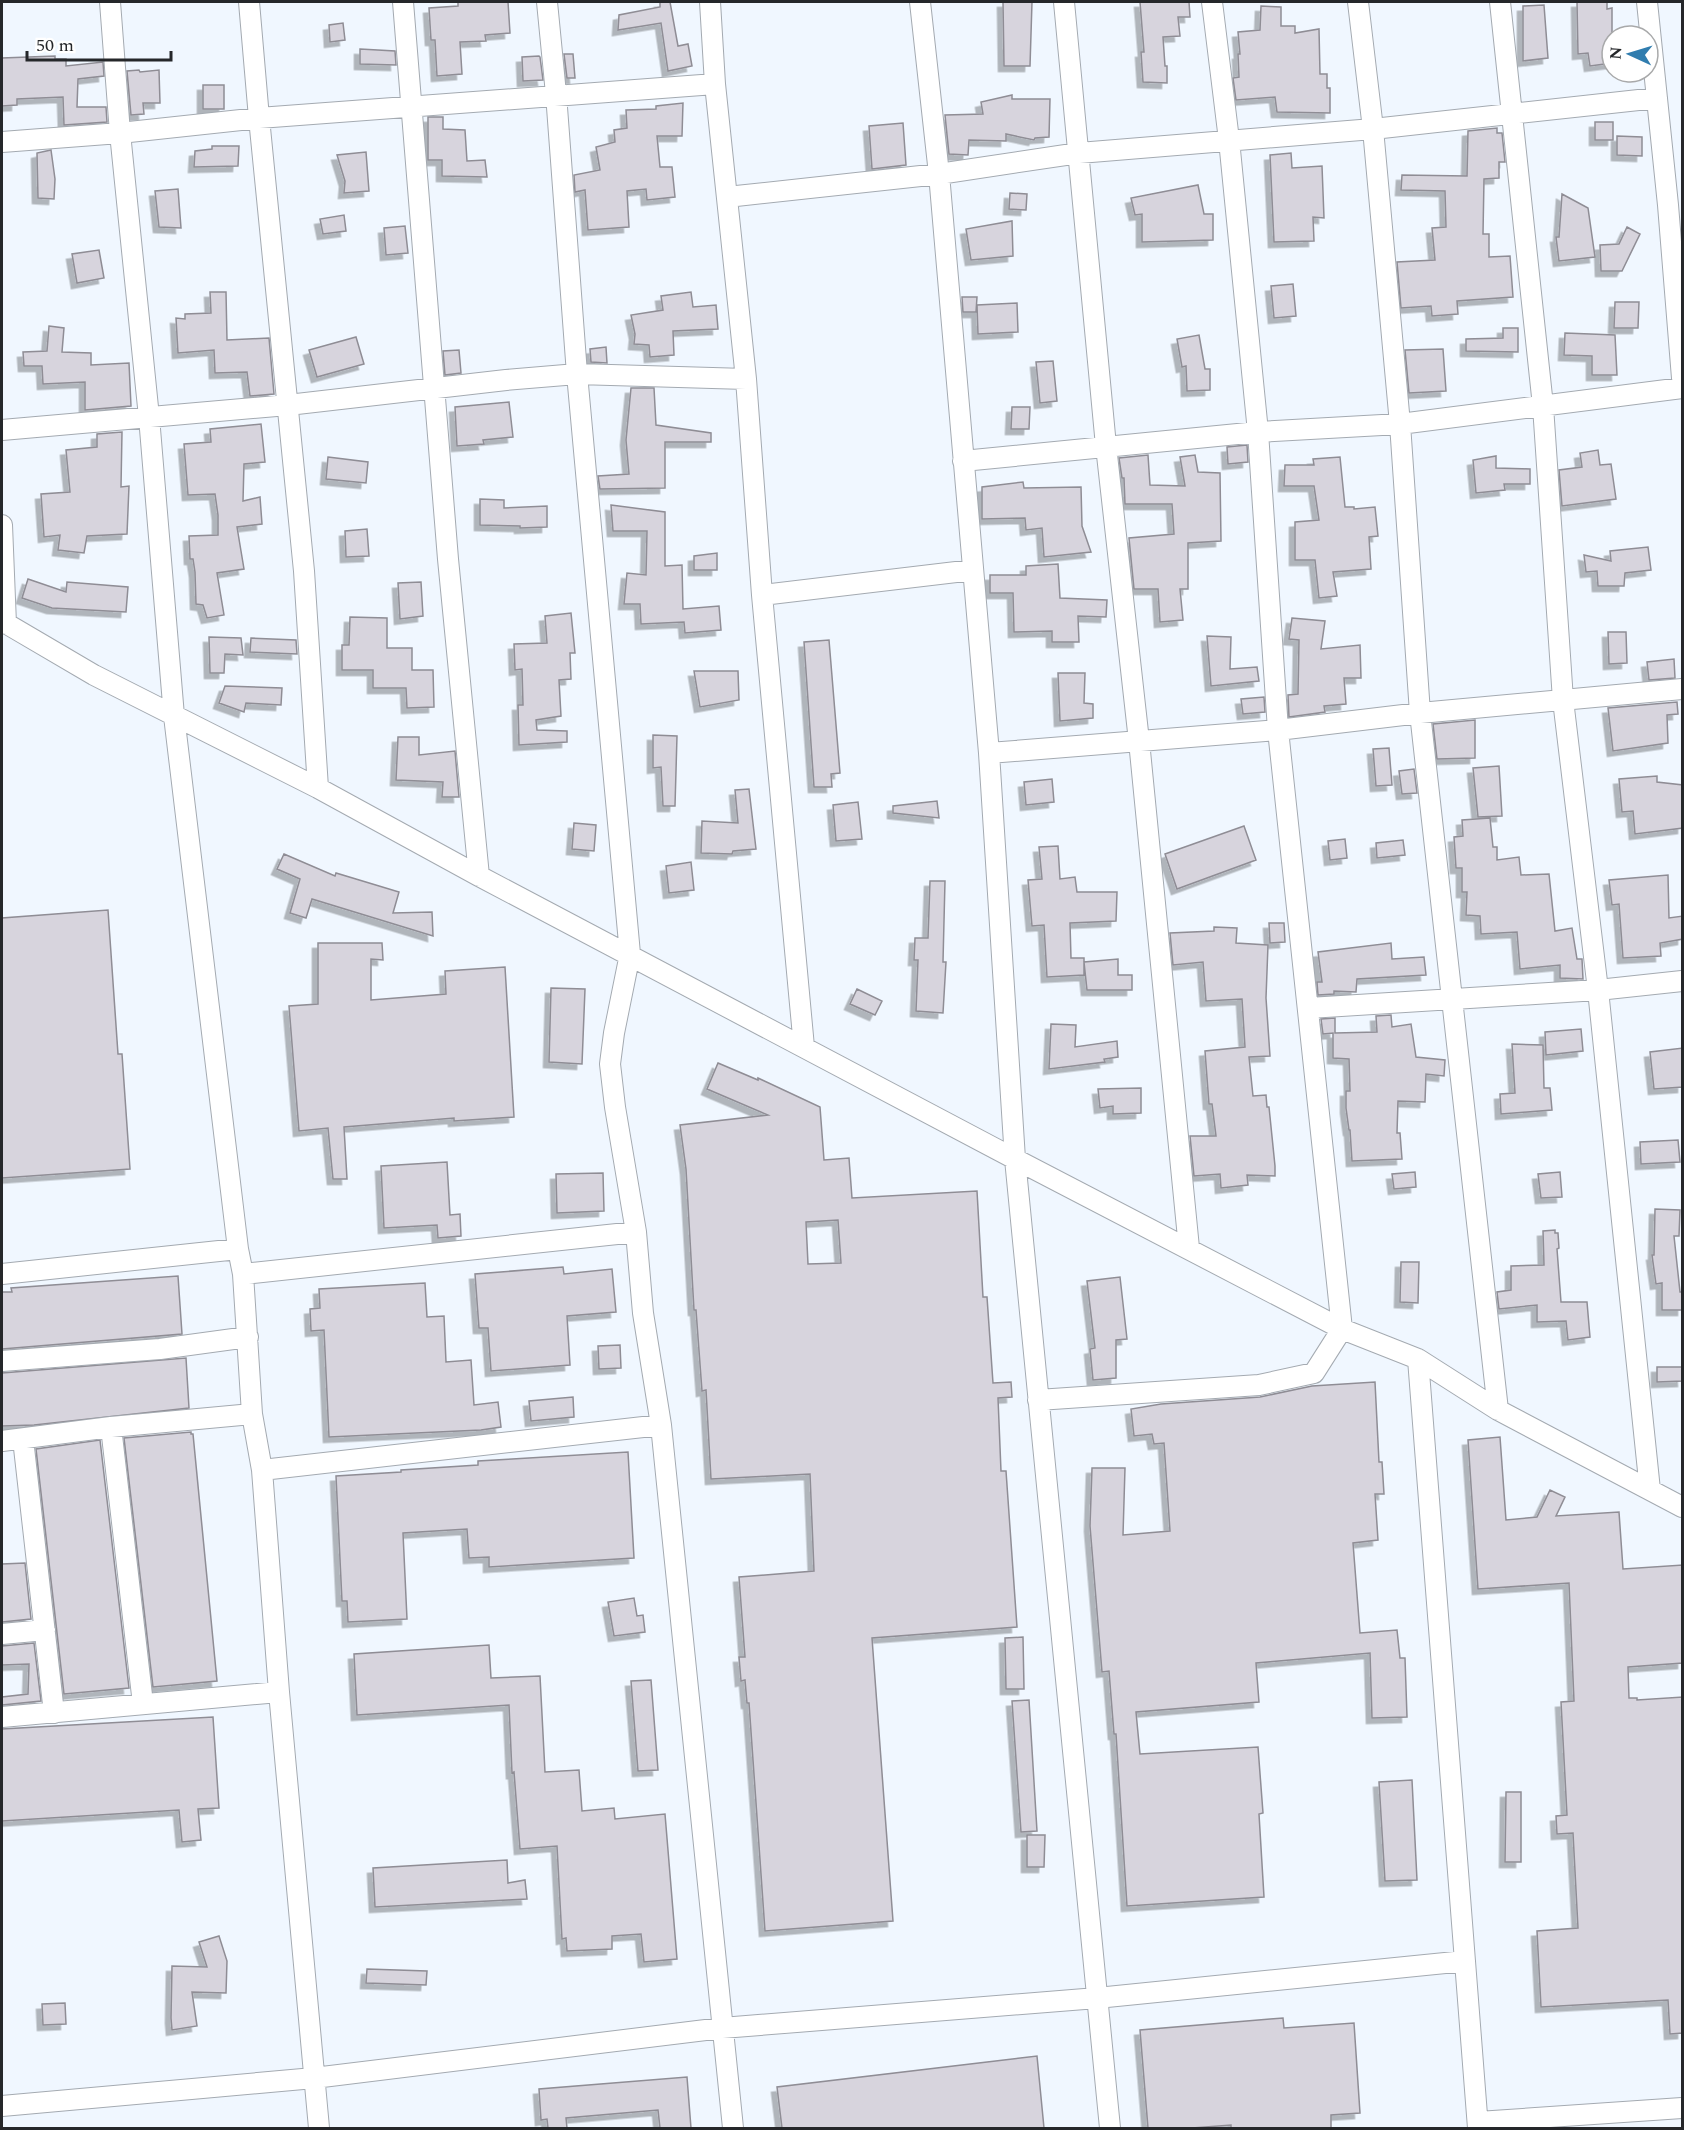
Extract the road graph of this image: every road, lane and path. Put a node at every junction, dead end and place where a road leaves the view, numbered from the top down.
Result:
1 (110, 2) edge
2 (249, 2) edge
3 (403, 2) edge
4 (547, 2) edge
5 (710, 2) edge
6 (920, 2) edge
7 (1064, 2) edge
8 (1212, 2) edge
9 (1358, 2) edge
10 (1500, 2) edge
11 (1647, 2) edge
12 (715, 84) junction
13 (556, 94) junction
14 (1657, 98) junction
15 (411, 107) junction
16 (1511, 113) junction
17 (258, 118) junction
18 (1373, 129) junction
19 (120, 133) junction
20 (1229, 140) junction
21 (2, 142) edge
22 (1079, 153) junction
23 (939, 174) junction
24 (727, 197) junction
25 (1675, 204) edge
26 (577, 374) junction
27 (1683, 378) edge
28 (746, 379) junction
29 (1683, 388) edge
30 (434, 389) junction
31 (288, 405) junction
32 (1543, 406) junction
33 (149, 417) junction
34 (1400, 424) junction
35 (2, 430) edge
36 (1258, 432) junction
37 (1106, 447) junction
38 (963, 461) junction
39 (2, 525) edge
40 (973, 570) junction
41 (762, 596) junction
42 (4, 622) edge
43 (1683, 689) edge
44 (1563, 699) junction
45 (1420, 713) junction
46 (174, 716) junction
47 (1278, 729) junction
48 (1139, 741) junction
49 (989, 753) junction
50 (318, 788) junction
51 (479, 876) junction
52 (630, 954) junction
53 (1683, 981) edge
54 (1598, 990) junction
55 (1451, 1000) junction
56 (1309, 1008) junction
57 (804, 1047) junction
58 (1015, 1159) junction
59 (636, 1232) junction
60 (238, 1248) junction
61 (1188, 1248) junction
62 (2, 1274) edge
63 (243, 1274) junction
64 (1342, 1329) junction
65 (248, 1337) junction
66 (1418, 1359) junction
67 (2, 1360) edge
68 (1038, 1400) junction
69 (1498, 1410) junction
70 (252, 1414) junction
71 (661, 1425) junction
72 (111, 1427) junction
73 (24, 1439) junction
74 (2, 1441) edge
75 (262, 1470) junction
76 (1650, 1490) junction
77 (1683, 1507) edge
78 (45, 1630) junction
79 (2, 1634) edge
80 (279, 1692) junction
81 (143, 1704) junction
82 (54, 1713) junction
83 (2, 1717) edge
84 (1465, 1961) junction
85 (1097, 1998) junction
86 (722, 2028) junction
87 (314, 2078) junction
88 (2, 2106) edge
89 (1683, 2108) edge
90 (1478, 2125) edge
91 (319, 2128) edge
92 (733, 2128) edge
93 (1110, 2128) edge

1 - 19 street
2 - 17 street
3 - 15 street
4 - 13 street
5 - 12 street
6 - 23 street
7 - 22 street
8 - 20 street
9 - 18 street
10 - 16 street
11 - 14 street
12 - 13 street
12 - 24 street
13 - 15 street
13 - 26 street
14 - 16 street
14 - 25 street
15 - 17 street
15 - 30 street
16 - 18 street
16 - 32 street
17 - 19 street
17 - 31 street
18 - 20 street
18 - 34 street
19 - 21 street
19 - 33 street
20 - 22 street
20 - 36 street
22 - 23 street
22 - 37 street
23 - 24 street
23 - 38 street
24 - 28 street
25 - 27 street
26 - 28 street
26 - 30 street
26 - 52 street
28 - 41 street
29 - 32 street
30 - 31 street
30 - 51 street
31 - 33 street
31 - 50 street
32 - 34 street
32 - 44 street
33 - 35 street
33 - 46 street
34 - 36 street
34 - 45 street
36 - 37 street
36 - 47 street
37 - 38 street
37 - 48 street
38 - 40 street
39 - 42 street
40 - 41 street
40 - 49 street
41 - 57 street
42 - 46 street
43 - 44 street
44 - 45 street
44 - 54 street
45 - 47 street
45 - 55 street
46 - 50 street
46 - 60 street
47 - 48 street
47 - 56 street
48 - 49 street
48 - 61 street
49 - 58 street
50 - 51 street
51 - 52 street
52 - 57 street
52 - 59 street
53 - 54 street
54 - 55 street
54 - 76 street
55 - 56 street
55 - 69 street
56 - 64 street
57 - 58 street
58 - 61 street
58 - 68 street
59 - 63 street
59 - 71 street
60 - 62 street
60 - 63 street
61 - 64 street
63 - 65 street
64 - 66 street
64 - 68 street
65 - 67 street
65 - 70 street
66 - 69 street
66 - 84 street
68 - 85 street
69 - 76 street
70 - 72 street
70 - 75 street
71 - 75 street
71 - 86 street
72 - 73 street
72 - 81 street
73 - 74 street
73 - 78 street
75 - 80 street
76 - 77 street
78 - 79 street
78 - 82 street
80 - 81 street
80 - 87 street
81 - 82 street
82 - 83 street
84 - 85 street
84 - 90 street
85 - 86 street
85 - 93 street
86 - 87 street
86 - 92 street
87 - 88 street
87 - 91 street
89 - 90 street

